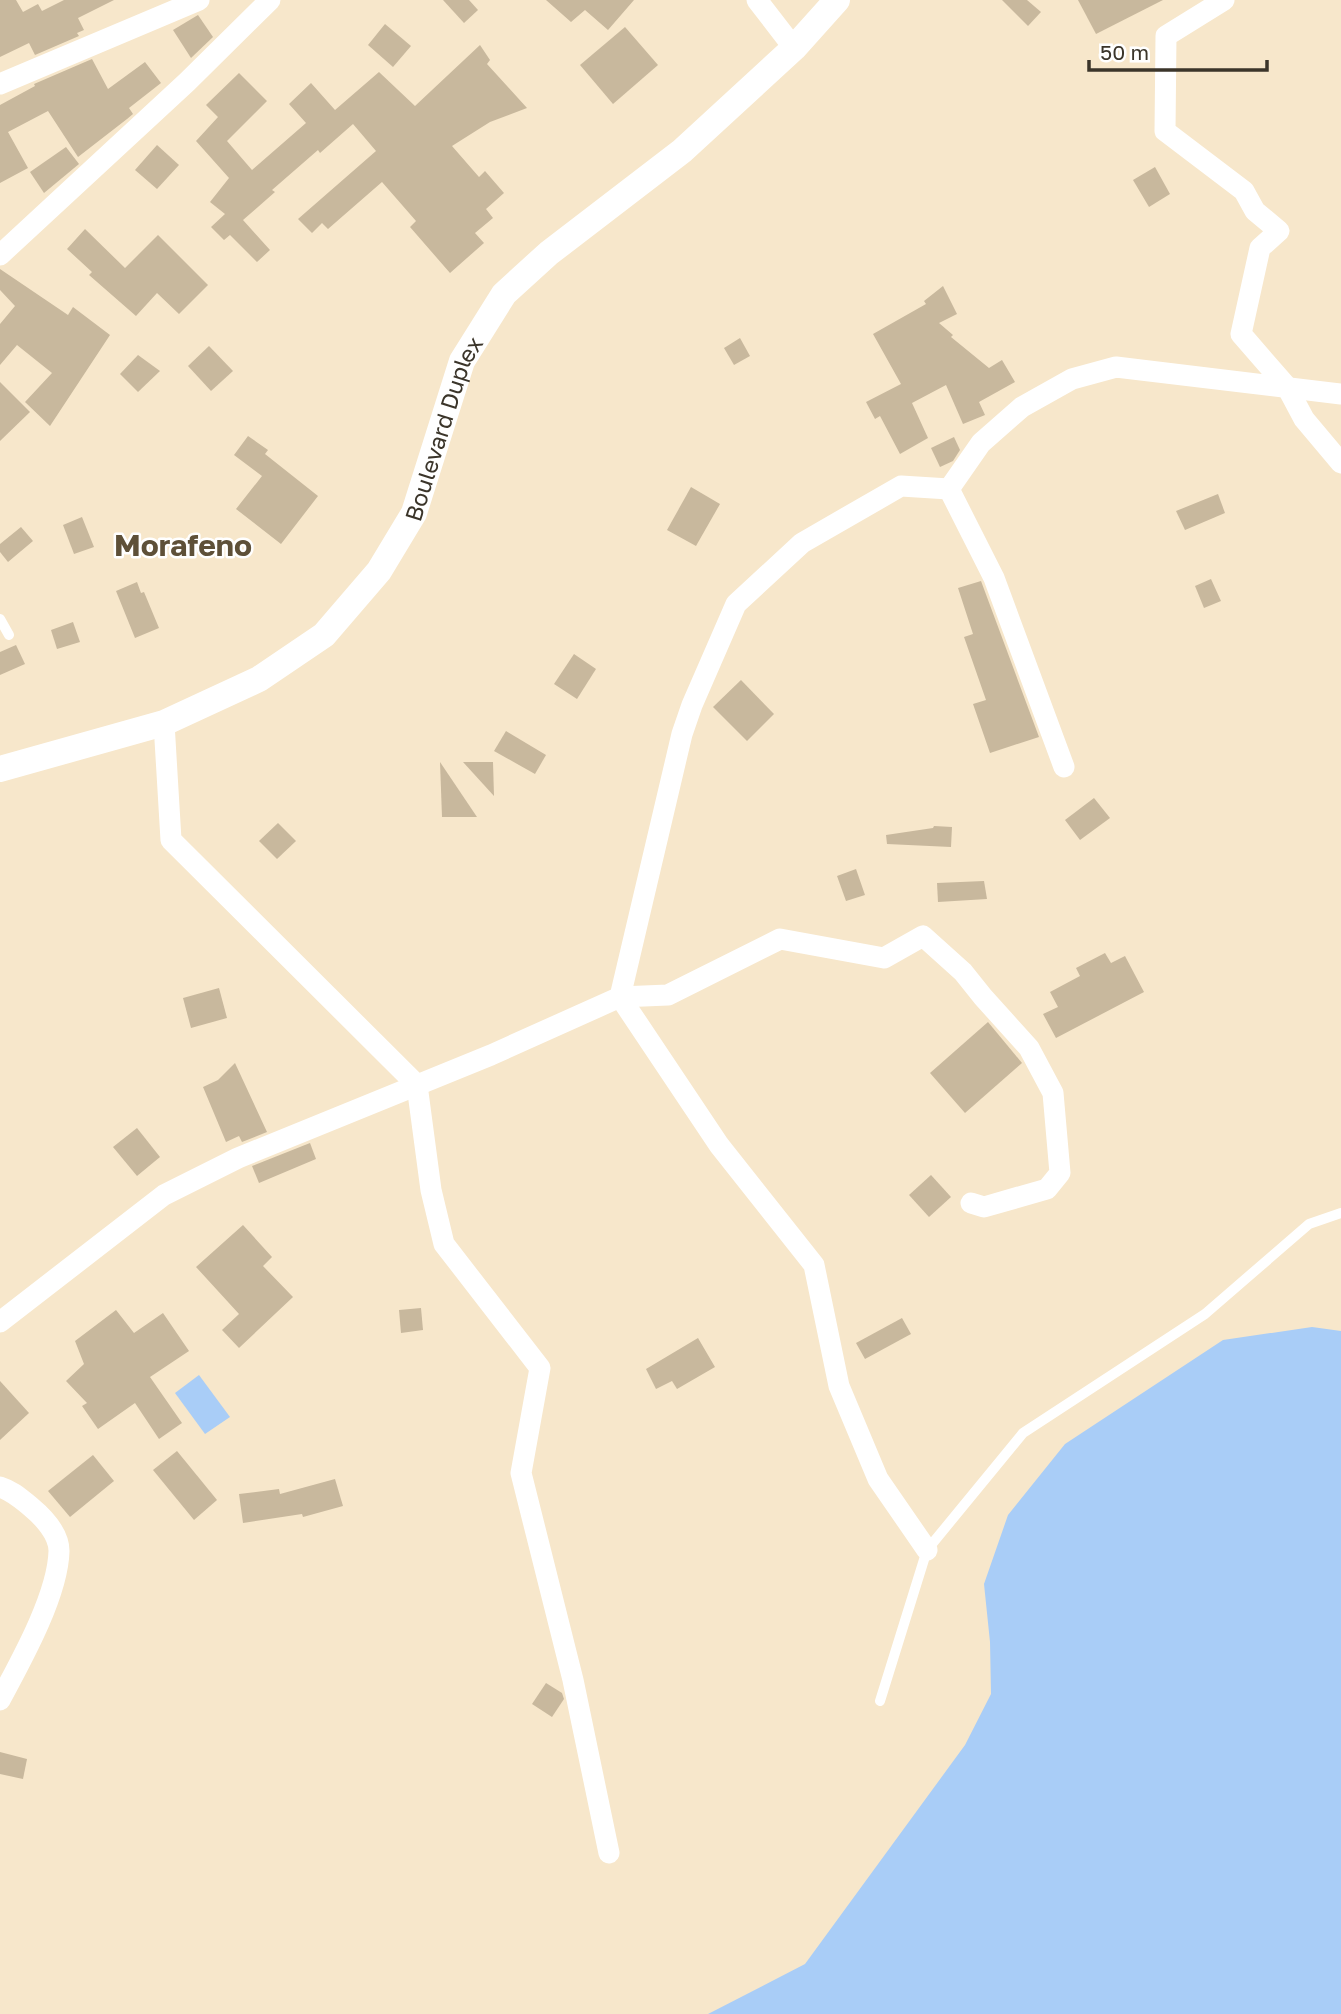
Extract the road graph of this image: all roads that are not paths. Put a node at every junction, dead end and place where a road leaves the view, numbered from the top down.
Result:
1 (199, 0) edge
2 (270, 0) edge
3 (757, 0) edge
4 (837, 0) edge
5 (1224, 0) edge
6 (794, 48) junction
7 (0, 84) edge
8 (0, 254) edge
9 (1287, 387) junction
10 (1341, 394) edge
11 (1341, 463) edge
12 (949, 489) junction
13 (0, 619) edge
14 (9, 635) dead end
15 (164, 723) junction
16 (1064, 766) dead end
17 (0, 769) edge
18 (620, 997) junction
19 (417, 1085) junction
20 (971, 1203) dead end
21 (1341, 1213) edge
22 (0, 1322) edge
23 (0, 1487) edge
24 (927, 1550) junction
25 (0, 1700) edge
26 (880, 1701) dead end
27 (609, 1853) dead end

1 - 7 street
2 - 8 street
3 - 6 street
4 - 6 street, Boulevard Duplex
5 - 9 street
6 - 15 street, Boulevard Duplex
9 - 10 street
9 - 11 street
9 - 12 street
12 - 16 street
12 - 18 street
13 - 14 lane
15 - 17 street, Boulevard Duplex
15 - 19 street
18 - 19 street
18 - 20 street
18 - 24 street
19 - 22 street
19 - 27 street
21 - 24 lane
23 - 25 street
24 - 26 lane

